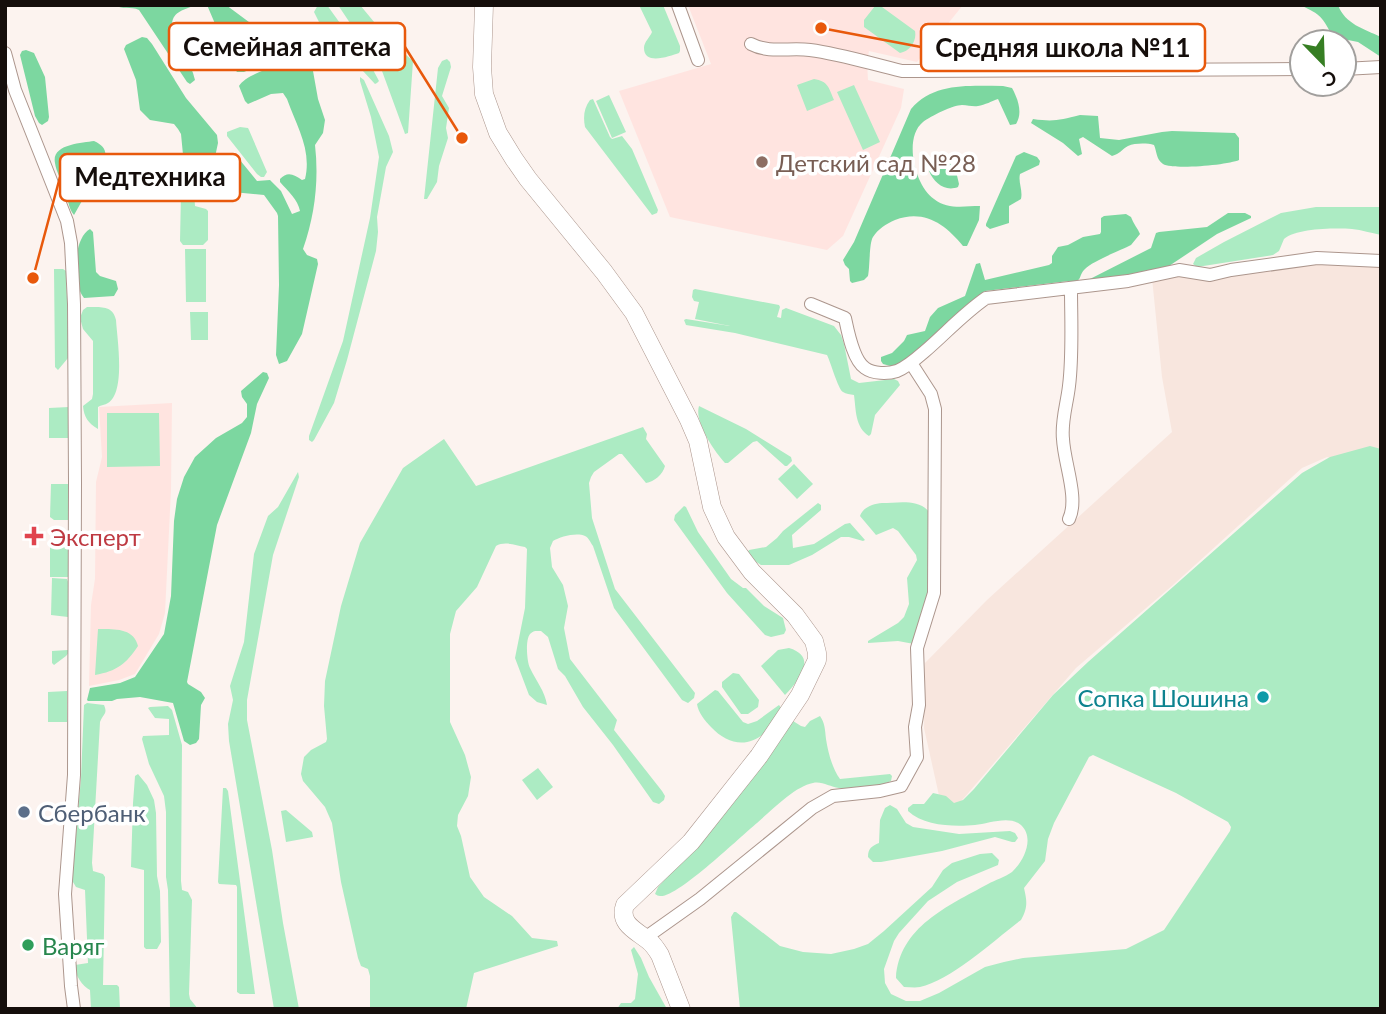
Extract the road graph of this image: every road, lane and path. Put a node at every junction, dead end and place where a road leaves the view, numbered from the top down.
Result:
1 (484, 5) edge
2 (678, 5) edge
3 (751, 44) dead end
4 (5, 53) edge
5 (698, 60) dead end
6 (1381, 67) edge
7 (1358, 68) edge
8 (1288, 69) edge
9 (1381, 261) edge
10 (1071, 288) junction
11 (811, 304) dead end
12 (911, 363) junction
13 (1069, 519) dead end
14 (645, 939) junction
15 (74, 1009) edge
16 (681, 1009) edge

1 - 14 main road
2 - 5 street
3 - 8 street
4 - 15 street
6 - 7 street
9 - 10 street
10 - 12 street
10 - 13 street
11 - 12 street
12 - 14 street
14 - 16 main road

